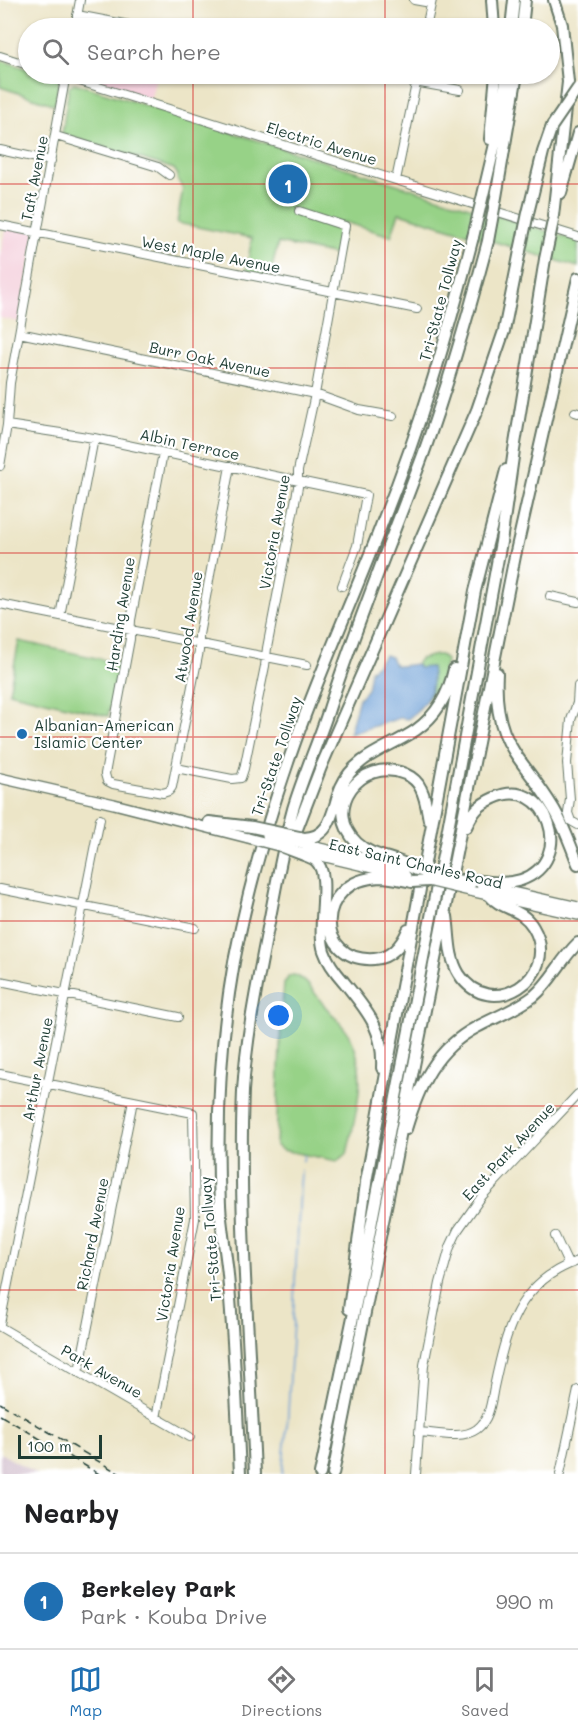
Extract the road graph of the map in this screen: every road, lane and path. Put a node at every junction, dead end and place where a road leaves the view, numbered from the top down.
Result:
1 (80, 0) edge
2 (414, 0) edge
3 (492, 0) edge
4 (514, 0) edge
5 (525, 0) edge
6 (554, 0) edge
7 (431, 2) edge
8 (77, 15) junction
9 (77, 18) edge
10 (93, 18) edge
11 (428, 18) edge
12 (494, 18) edge
13 (512, 18) edge
14 (523, 18) edge
15 (560, 18) edge
16 (560, 19) edge
17 (0, 56) edge
18 (18, 62) edge
19 (65, 84) edge
20 (94, 84) edge
21 (416, 84) edge
22 (422, 84) edge
23 (496, 84) edge
24 (505, 84) edge
25 (515, 84) edge
26 (578, 88) edge
27 (460, 90) dead end
28 (578, 133) edge
29 (56, 136) junction
30 (0, 150) edge
31 (51, 161) junction
32 (169, 175) dead end
33 (396, 180) junction
34 (482, 199) junction
35 (299, 211) dead end
36 (553, 219) junction
37 (0, 225) edge
38 (37, 232) junction
39 (578, 237) edge
40 (578, 278) edge
41 (332, 292) junction
42 (417, 309) dead end
43 (19, 333) junction
44 (0, 381) edge
45 (10, 383) junction
46 (315, 394) junction
47 (393, 417) dead end
48 (7, 425) junction
49 (94, 438) junction
50 (514, 450) junction
51 (163, 453) junction
52 (0, 466) edge
53 (230, 466) junction
54 (297, 480) junction
55 (342, 586) dead end
56 (475, 591) junction
57 (550, 596) dead end
58 (578, 602) edge
59 (0, 604) edge
60 (60, 616) junction
61 (502, 622) junction
62 (130, 629) junction
63 (198, 643) junction
64 (266, 657) junction
65 (307, 665) dead end
66 (578, 686) edge
67 (577, 703) edge
68 (176, 768) junction
69 (0, 778) edge
70 (169, 791) joint
71 (574, 797) edge
72 (114, 804) junction
73 (100, 819) dead end
74 (209, 822) joint
75 (578, 825) edge
76 (431, 829) junction
77 (250, 832) junction
78 (283, 847) joint
79 (302, 847) junction
80 (458, 847) junction
81 (578, 864) edge
82 (278, 872) junction
83 (413, 877) junction
84 (457, 880) joint
85 (429, 881) joint
86 (471, 884) junction
87 (0, 889) edge
88 (489, 895) junction
89 (417, 904) junction
90 (83, 906) junction
91 (578, 907) edge
92 (445, 908) junction
93 (578, 915) edge
94 (195, 928) dead end
95 (578, 944) edge
96 (0, 981) edge
97 (65, 994) junction
98 (178, 1017) dead end
99 (0, 1074) edge
100 (48, 1083) junction
101 (578, 1094) edge
102 (133, 1101) junction
103 (366, 1182) junction
104 (388, 1196) junction
105 (555, 1236) dead end
106 (578, 1261) edge
107 (568, 1264) junction
108 (0, 1326) edge
109 (345, 1348) junction
110 (77, 1372) junction
111 (578, 1390) edge
112 (156, 1418) junction
113 (419, 1432) junction
114 (190, 1437) dead end
115 (240, 1474) edge
116 (255, 1474) edge
117 (320, 1474) edge
118 (333, 1474) edge
119 (416, 1474) edge
120 (560, 1474) edge

1 - 8 street
2 - 7 street
3 - 12 highway
4 - 13 highway
5 - 14 highway
6 - 15 highway
7 - 11 street
8 - 9 street
8 - 10 street
16 - 36 highway
17 - 18 street
19 - 29 street, Taft Avenue
20 - 33 street, Electric Avenue
21 - 33 street
22 - 27 street
23 - 34 highway
24 - 34 highway, Tri-State Tollway
25 - 82 highway, Tri-State Tollway, bridge
26 - 82 highway, bridge
28 - 36 highway
29 - 31 street, Taft Avenue
29 - 32 street
30 - 31 street
31 - 38 street, Taft Avenue
33 - 39 street, Electric Avenue
34 - 115 highway, Tri-State Tollway, bridge
35 - 41 street, Victoria Avenue
36 - 50 highway, bridge
37 - 38 street, West Maple Avenue
38 - 41 street, West Maple Avenue
38 - 43 street, Taft Avenue
40 - 61 highway
41 - 42 street, West Maple Avenue
41 - 46 street, Victoria Avenue
43 - 45 street, Taft Avenue
43 - 46 street, Burr Oak Avenue
44 - 45 street
45 - 48 street, Taft Avenue
46 - 47 street, Burr Oak Avenue
46 - 54 street, Victoria Avenue
48 - 49 street, Albin Terrace
48 - 52 street, Taft Avenue
49 - 51 street, Albin Terrace
49 - 60 street
50 - 56 highway
50 - 109 highway
51 - 53 street, Albin Terrace
51 - 62 street, Harding Avenue
53 - 54 street, Albin Terrace
53 - 63 street, Atwood Avenue
54 - 55 street, Albin Terrace
54 - 64 street, Victoria Avenue
56 - 76 highway
56 - 79 highway
57 - 58 street
59 - 60 street
60 - 62 street
61 - 80 highway
61 - 81 highway
62 - 63 street
62 - 70 street, Harding Avenue
63 - 64 street
63 - 68 street, Atwood Avenue
64 - 65 street
64 - 68 street, Victoria Avenue
66 - 67 street
67 - 71 street
68 - 70 street, Atwood Avenue
69 - 72 main road
71 - 75 street
72 - 74 main road
72 - 77 main road
73 - 90 street, Arthur Avenue
74 - 77 highway
76 - 83 highway
76 - 89 highway
77 - 78 main road, bridge
77 - 79 highway, bridge
78 - 79 highway, bridge
79 - 83 main road, East Saint Charles Road
79 - 103 highway
80 - 86 highway
80 - 92 highway
82 - 116 highway, Tri-State Tollway
83 - 84 main road, East Saint Charles Road, bridge
83 - 85 highway, bridge
83 - 89 highway
84 - 86 highway, bridge
85 - 86 main road, East Saint Charles Road, bridge
86 - 88 main road, East Saint Charles Road
86 - 91 main road, East Saint Charles Road
87 - 90 street
88 - 92 highway
88 - 93 main road, East Saint Charles Road
89 - 103 highway
90 - 94 street
90 - 97 street, Arthur Avenue
92 - 104 highway
95 - 104 highway
96 - 97 street
97 - 98 street
97 - 100 street, Arthur Avenue
99 - 100 street
100 - 102 street
100 - 108 street, Arthur Avenue
101 - 113 street, East Park Avenue
102 - 110 street, Richard Avenue
102 - 112 street, Victoria Avenue
103 - 109 highway
104 - 118 highway
105 - 107 street
106 - 107 street
107 - 113 street
108 - 110 street, Park Avenue
109 - 117 highway
110 - 112 street, Park Avenue
111 - 120 street
112 - 114 street, Park Avenue
113 - 119 street, East Park Avenue

